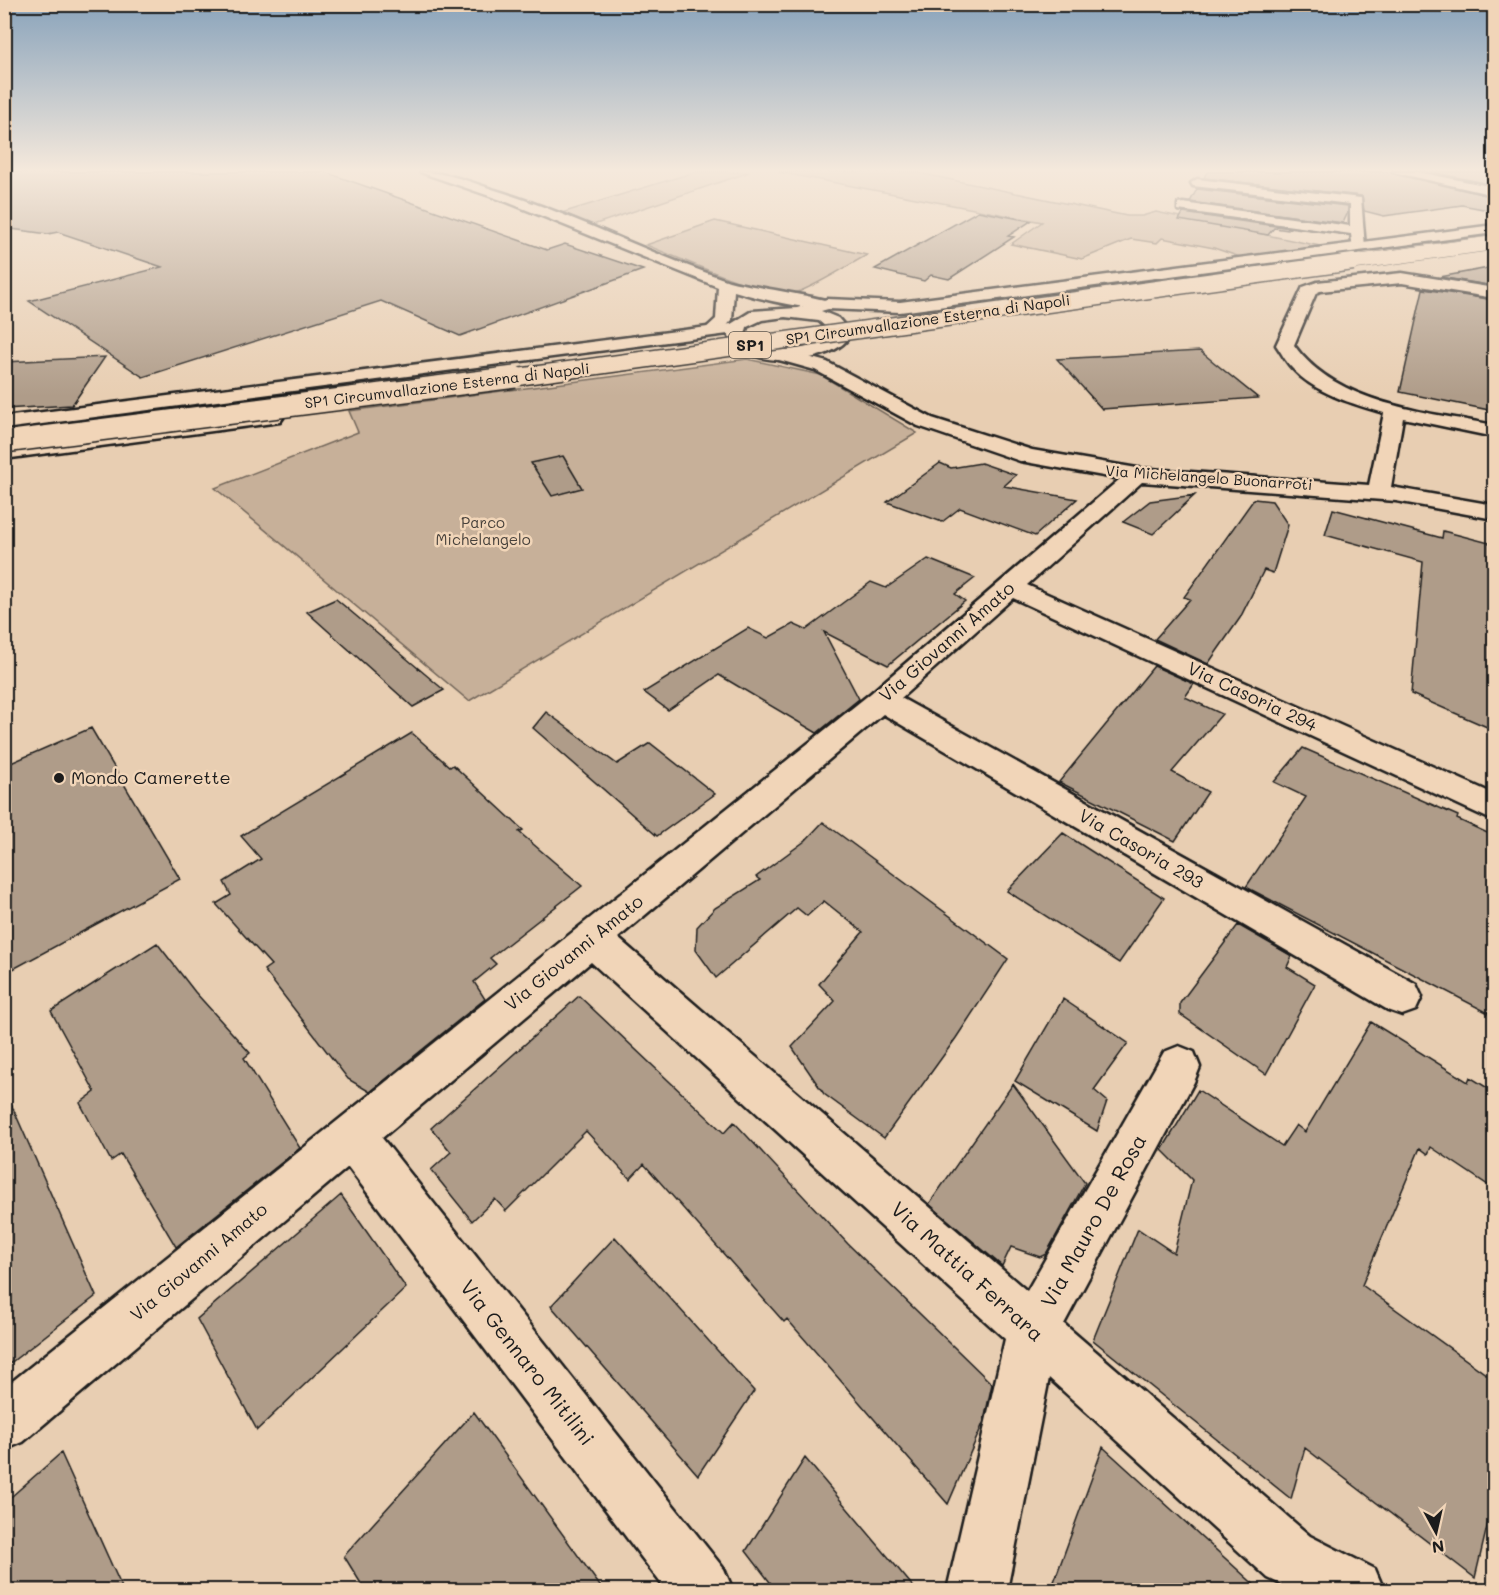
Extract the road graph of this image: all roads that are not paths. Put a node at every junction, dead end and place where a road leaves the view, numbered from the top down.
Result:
1 (630, 246) edge
2 (1363, 246) edge
3 (1377, 246) edge
4 (1469, 246) edge
5 (1358, 247) joint
6 (1494, 249) edge
7 (726, 285) junction
8 (1494, 293) edge
9 (786, 299) junction
10 (827, 304) junction
11 (725, 311) junction
12 (798, 313) junction
13 (738, 326) junction
14 (712, 331) junction
15 (839, 341) junction
16 (769, 352) junction
17 (865, 388) junction
18 (1394, 411) junction
19 (4, 423) edge
20 (4, 428) edge
21 (1494, 430) edge
22 (4, 442) edge
23 (4, 453) edge
24 (1137, 475) junction
25 (1378, 492) junction
26 (1494, 512) edge
27 (1010, 587) junction
28 (881, 700) junction
29 (1494, 808) edge
30 (591, 938) junction
31 (1402, 997) dead end
32 (1179, 1067) dead end
33 (352, 1136) junction
34 (1033, 1330) junction
35 (4, 1423) edge
36 (703, 1590) edge
37 (977, 1590) edge
38 (1354, 1590) edge

1 - 7 main road
2 - 5 main road
3 - 20 main road, SP1 Circumvallazione Esterna di Napoli / SP1
4 - 22 main road, SP1 Circumvallazione Esterna di Napoli / SP1, bridge
5 - 10 main road
6 - 15 main road
7 - 9 main road
7 - 11 main road
8 - 18 main road
9 - 10 main road
9 - 12 main road
10 - 12 main road
11 - 13 main road
11 - 14 main road
12 - 13 main road
12 - 15 main road, Via Michelangelo Buonarroti
13 - 14 main road
13 - 16 main road
14 - 19 main road
15 - 16 main road
15 - 17 main road, Via Michelangelo Buonarroti
16 - 17 main road, Via Michelangelo Buonarroti
16 - 23 main road
17 - 24 main road, Via Michelangelo Buonarroti
18 - 21 main road
18 - 25 main road
24 - 25 main road, Via Michelangelo Buonarroti
24 - 27 main road, Via Giovanni Amato
25 - 26 main road, Via Michelangelo Buonarroti
27 - 28 main road, Via Giovanni Amato
27 - 29 main road, Via Casoria 294
28 - 30 main road, Via Giovanni Amato
28 - 31 main road, Via Casoria 293
30 - 33 main road, Via Giovanni Amato
30 - 34 main road, Via Mattia Ferrara
32 - 34 main road, Via Mauro De Rosa
33 - 35 main road, Via Giovanni Amato
33 - 36 main road, Via Gennaro Mitilini
34 - 37 main road, Via Mauro De Rosa
34 - 38 main road, Via Mattia Ferrara

